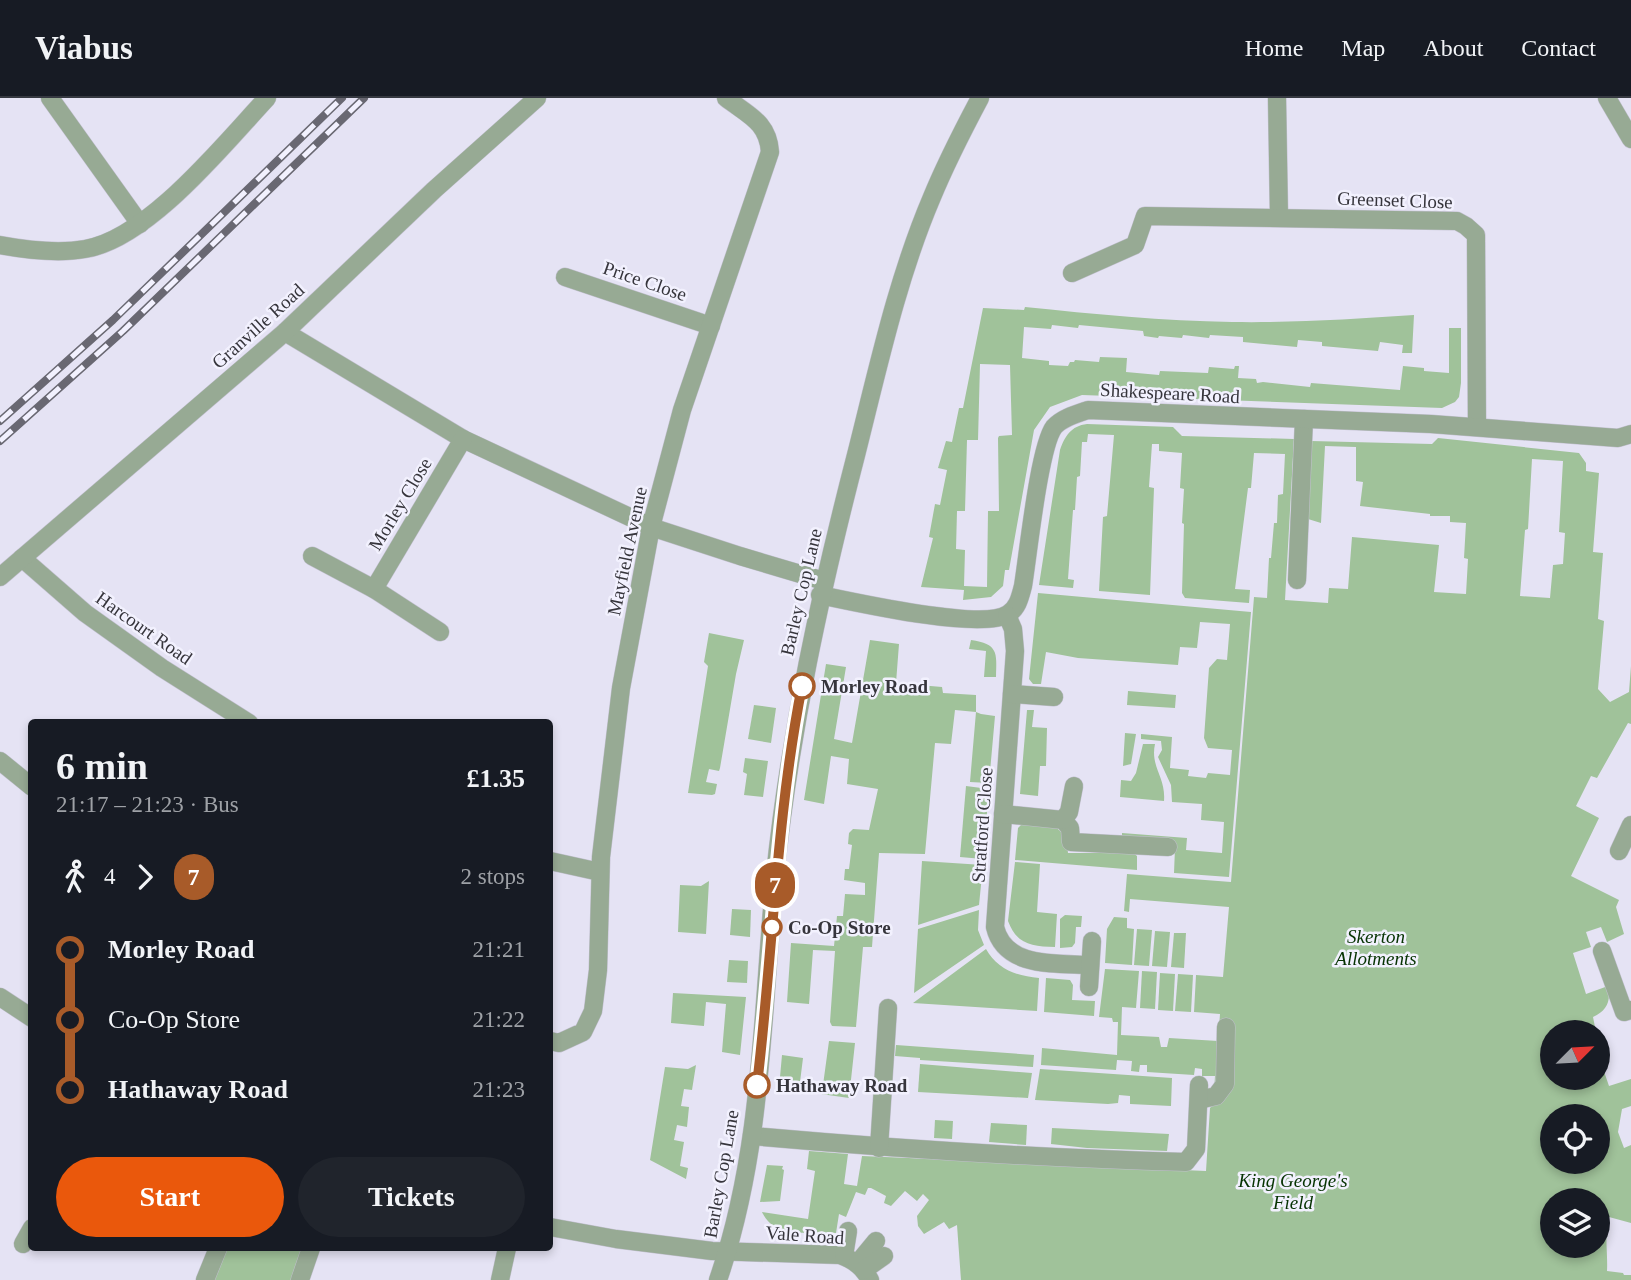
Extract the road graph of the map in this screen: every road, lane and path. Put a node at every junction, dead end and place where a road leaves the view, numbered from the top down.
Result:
1 (50, 98) edge
2 (267, 98) edge
3 (537, 98) edge
4 (726, 98) edge
5 (980, 98) edge
6 (1278, 98) edge
7 (1607, 98) edge
8 (1631, 139) edge
9 (1279, 217) junction
10 (140, 224) junction
11 (0, 245) edge
12 (1072, 273) dead end
13 (565, 277) dead end
14 (711, 326) junction
15 (285, 332) junction
16 (1304, 419) junction
17 (1477, 427) junction
18 (1631, 435) edge
19 (463, 439) junction
20 (651, 527) junction
21 (312, 556) dead end
22 (22, 558) junction
23 (0, 577) edge
24 (1297, 580) dead end
25 (822, 588) junction
26 (374, 589) junction
27 (1007, 615) junction
28 (440, 632) dead end
29 (1012, 694) junction
30 (1054, 697) dead end
31 (243, 719) edge
32 (0, 761) edge
33 (28, 784) edge
34 (1074, 786) dead end
35 (1003, 814) junction
36 (1063, 820) junction
37 (1631, 825) edge
38 (1168, 847) dead end
39 (1619, 851) dead end
40 (553, 861) edge
41 (600, 872) junction
42 (1092, 940) dead end
43 (1602, 951) dead end
44 (1090, 965) junction
45 (1089, 987) dead end
46 (0, 997) edge
47 (888, 1009) dead end
48 (1631, 1010) edge
49 (28, 1015) edge
50 (1226, 1027) dead end
51 (553, 1042) edge
52 (752, 1136) junction
53 (879, 1148) junction
54 (553, 1228) edge
55 (848, 1231) dead end
56 (880, 1248) dead end
57 (217, 1251) edge
58 (310, 1251) edge
59 (506, 1251) edge
60 (728, 1252) junction
61 (859, 1268) edge
62 (205, 1280) edge
63 (300, 1280) edge
64 (500, 1280) edge
65 (718, 1280) edge

1 - 10 street
2 - 10 street
3 - 15 street, Granville Road
4 - 14 street, Mayfield Avenue
5 - 25 street, Barley Cop Lane
6 - 9 street
7 - 8 street
9 - 12 street
9 - 17 street, Greenset Close
10 - 11 street
13 - 14 street, Price Close
14 - 20 street, Mayfield Avenue
15 - 19 street
15 - 22 street, Granville Road
16 - 17 street, Shakespeare Road
16 - 24 street
16 - 27 street, Shakespeare Road
17 - 18 street, Shakespeare Road
19 - 20 street
19 - 26 street, Morley Close
20 - 25 street
20 - 41 street, Mayfield Avenue
21 - 26 street
22 - 23 street, Granville Road
22 - 31 street, Harcourt Road
25 - 27 street
25 - 52 street, Barley Cop Lane
26 - 28 street
27 - 29 street, Stratford Close
29 - 30 street
29 - 35 street, Stratford Close
32 - 33 street
34 - 36 street
35 - 36 street
35 - 44 street, Stratford Close
36 - 38 street
37 - 39 street
40 - 41 street
41 - 51 street, Mayfield Avenue
42 - 44 street
43 - 48 street
44 - 45 street
46 - 49 street
47 - 53 street
50 - 53 street
52 - 53 street
52 - 60 street, Barley Cop Lane
54 - 60 street, Vale Road
55 - 61 street
56 - 61 street
57 - 62 street
58 - 63 street
59 - 64 street
60 - 61 street, Vale Road
60 - 65 street, Barley Cop Lane

